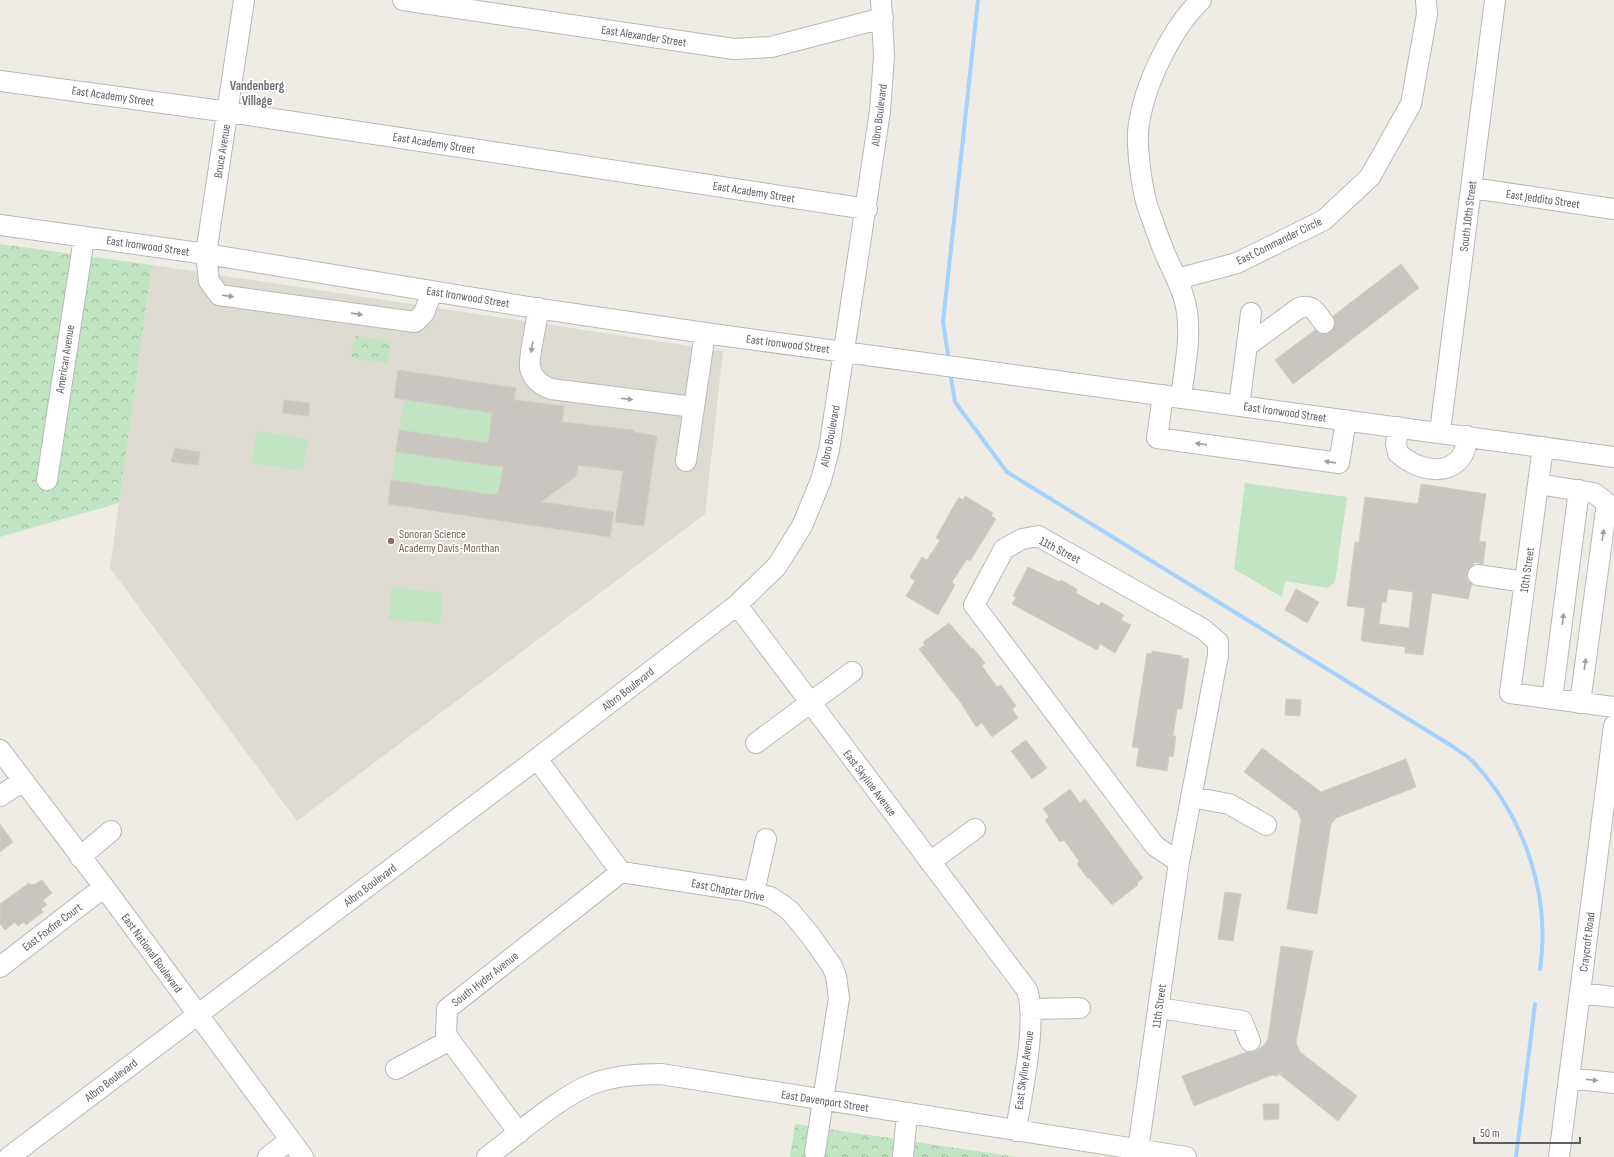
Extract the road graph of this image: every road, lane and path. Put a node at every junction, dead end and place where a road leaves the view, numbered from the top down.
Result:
1 (244, 0) edge
2 (403, 0) edge
3 (1201, 0) edge
4 (1426, 0) edge
5 (1495, 0) edge
6 (882, 9) edge
7 (0, 81) edge
8 (229, 112) junction
9 (1472, 188) junction
10 (867, 209) junction
11 (1614, 209) edge
12 (0, 225) edge
13 (84, 238) junction
14 (206, 254) junction
15 (1177, 279) junction
16 (432, 291) junction
17 (538, 308) junction
18 (1252, 313) dead end
19 (1324, 323) dead end
20 (705, 333) junction
21 (1247, 346) junction
22 (845, 351) junction
23 (1172, 396) junction
24 (1239, 406) junction
25 (693, 407) junction
26 (1346, 420) junction
27 (1398, 427) junction
28 (1440, 432) junction
29 (1466, 436) junction
30 (1543, 447) junction
31 (1614, 457) edge
32 (686, 461) dead end
33 (46, 480) dead end
34 (1538, 484) junction
35 (1579, 490) junction
36 (1478, 575) dead end
37 (1525, 582) junction
38 (737, 605) junction
39 (852, 672) dead end
40 (1552, 699) junction
41 (811, 703) junction
42 (1580, 703) junction
43 (1614, 707) edge
44 (1614, 726) edge
45 (756, 743) dead end
46 (0, 750) edge
47 (537, 759) junction
48 (23, 781) junction
49 (0, 796) edge
50 (1190, 797) junction
51 (1266, 826) dead end
52 (975, 829) dead end
53 (111, 831) dead end
54 (766, 839) dead end
55 (80, 857) junction
56 (930, 862) junction
57 (1179, 862) junction
58 (620, 872) junction
59 (104, 888) junction
60 (754, 892) junction
61 (0, 967) edge
62 (1581, 993) junction
63 (1614, 997) edge
64 (1080, 1008) dead end
65 (1159, 1008) junction
66 (1030, 1009) junction
67 (198, 1015) junction
68 (450, 1040) junction
69 (1250, 1042) dead end
70 (396, 1069) dead end
71 (1569, 1078) junction
72 (1614, 1083) edge
73 (823, 1101) junction
74 (908, 1114) junction
75 (1016, 1131) junction
76 (519, 1133) junction
77 (290, 1140) junction
78 (815, 1152) dead end
79 (1137, 1153) edge
80 (9, 1157) edge
81 (268, 1157) edge
82 (303, 1157) edge
83 (487, 1157) edge
84 (903, 1157) edge
85 (1186, 1157) edge
86 (1559, 1157) edge

1 - 8 street, Bruce Avenue
2 - 6 street, East Alexander Street
3 - 15 street
4 - 15 street, East Commander Circle
5 - 9 street, South 10th Street
6 - 10 street, Albro Boulevard
7 - 8 street, East Academy Street
8 - 10 street, East Academy Street
8 - 14 street, Bruce Avenue
9 - 11 street, East Jeddito Street
9 - 28 street, South 10th Street
10 - 22 street, Albro Boulevard
12 - 13 street, East Ironwood Street
13 - 14 street, East Ironwood Street
13 - 33 street, American Avenue
14 - 16 street, East Ironwood Street
14 -> 16 street, Bruce Avenue
15 - 23 street
16 - 17 street, East Ironwood Street
17 - 20 street, East Ironwood Street
17 -> 25 street
18 - 21 street
19 - 21 street
20 - 22 street, East Ironwood Street
20 - 25 street
21 - 24 street
22 - 23 street, East Ironwood Street
22 - 38 street, Albro Boulevard
23 - 24 street, East Ironwood Street
26 -> 23 street
24 - 26 street, East Ironwood Street
25 - 32 street
26 - 27 street, East Ironwood Street
27 - 28 street, East Ironwood Street
27 - 29 street
28 - 29 street, East Ironwood Street
29 - 30 street, East Ironwood Street
30 - 31 street, East Ironwood Street
30 - 34 street, 10th Street
34 - 35 street
34 - 37 street, 10th Street
40 -> 35 street
42 -> 35 street
36 - 37 street
37 - 40 street, 10th Street
38 - 41 street, East Skyline Avenue
38 - 47 street, Albro Boulevard
39 - 41 street
40 - 42 street
41 - 45 street
41 - 56 street, East Skyline Avenue
42 - 43 street
44 - 62 street, Craycroft Road
46 - 48 street, East National Boulevard
47 - 58 street
47 - 67 street, Albro Boulevard
48 - 49 street
48 - 55 street, East National Boulevard
50 - 51 street
50 - 57 street, 11th Street
50 - 57 street, 11th Street
52 - 56 street
53 - 55 street
54 - 60 street
55 - 59 street, East National Boulevard
56 - 66 street, East Skyline Avenue
57 - 65 street, 11th Street
58 - 60 street, East Chapter Drive
58 - 68 street, South Hyder Avenue
59 - 61 street, East Foxfire Court
59 - 67 street, East National Boulevard
60 - 73 street, East Chapter Drive
62 - 63 street
62 - 71 street, Craycroft Road
64 - 66 street
65 - 69 street
65 - 79 street, 11th Street
66 - 75 street, East Skyline Avenue
67 - 77 street, East National Boulevard
67 - 80 street, Albro Boulevard
68 - 70 street
68 - 76 street, South Hyder Avenue
71 -> 72 street
71 - 86 street, Craycroft Road
73 - 74 street, East Davenport Street
73 - 76 street, East Davenport Street
73 - 78 street, East Chapter Drive
74 - 75 street, East Davenport Street
74 - 84 street
75 - 79 street, East Davenport Street
76 - 83 street, East Davenport Street
77 - 81 street
77 - 82 street, East National Boulevard
79 - 85 street, East Davenport Street

